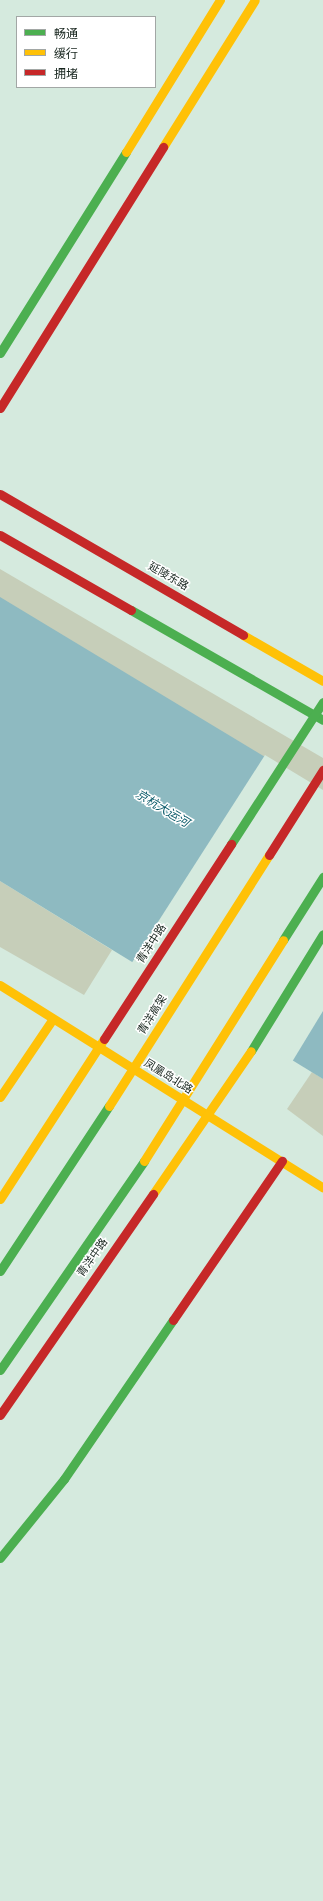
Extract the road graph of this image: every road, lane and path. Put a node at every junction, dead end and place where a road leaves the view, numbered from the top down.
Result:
1 (220, 0) edge
2 (255, 0) edge
3 (0, 353) edge
4 (0, 408) edge
5 (0, 494) edge
6 (0, 535) edge
7 (323, 681) edge
8 (323, 702) edge
9 (323, 720) edge
10 (323, 770) edge
11 (323, 877) edge
12 (323, 934) edge
13 (0, 985) edge
14 (52, 1020) junction
15 (0, 1097) edge
16 (282, 1161) junction
17 (323, 1188) edge
18 (0, 1199) edge
19 (0, 1270) edge
20 (0, 1370) edge
21 (0, 1415) edge
22 (0, 1558) edge

1 - 3 main road
2 - 4 main road
5 - 7 main road, 延陵东路
6 - 9 main road
8 - 18 main road, 青洋中路, bridge
10 - 19 main road, 青洋高架, bridge
11 - 20 main road, bridge
12 - 21 main road, 青洋中路, bridge
13 - 14 main road, 凤凰岛北路
14 - 15 main road
14 - 16 main road, 凤凰岛北路
16 - 17 main road, 凤凰岛北路
16 - 22 main road

